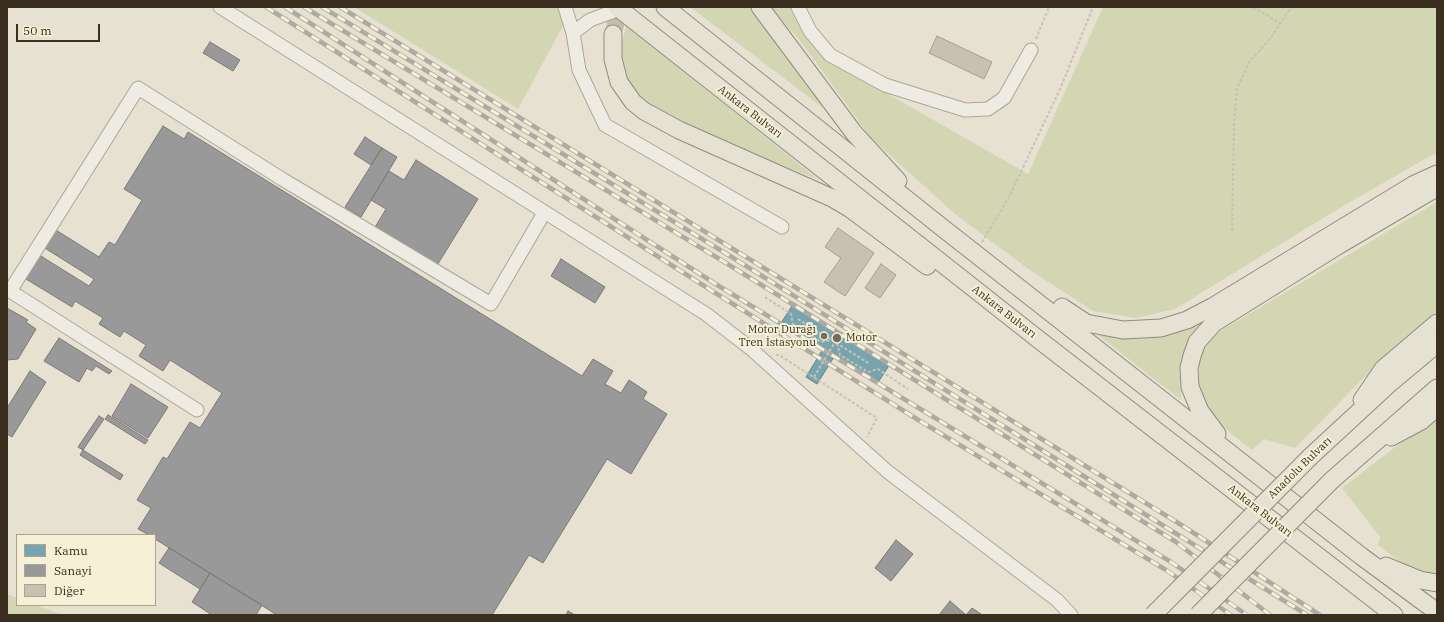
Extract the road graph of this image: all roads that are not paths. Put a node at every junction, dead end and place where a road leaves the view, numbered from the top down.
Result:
1 (220, 7) edge
2 (565, 7) edge
3 (665, 7) edge
4 (760, 7) edge
5 (798, 7) edge
6 (619, 8) edge
7 (573, 33) junction
8 (613, 34) tunnel mouth
9 (1031, 50) road end
10 (1437, 174) edge
11 (1437, 189) edge
12 (544, 213) junction
13 (782, 227) dead end
14 (944, 229) junction
15 (1437, 323) edge
16 (1038, 339) junction
17 (1437, 344) edge
18 (1437, 388) edge
19 (1437, 407) edge
20 (197, 410) dead end
21 (1347, 422) junction
22 (1364, 451) junction
23 (1233, 454) junction
24 (1361, 556) junction
25 (1437, 583) edge
26 (1437, 612) edge
27 (1071, 615) edge
28 (1153, 615) edge
29 (1198, 615) edge
30 (1394, 615) edge

1 - 12 street
2 - 7 street
3 - 14 main road
4 - 14 main road
5 - 9 street
6 - 7 street
6 - 16 main road, Ankara Bulvarı
7 - 13 street
8 - 16 main road
10 - 14 main road
11 - 23 main road
12 - 20 street
12 - 27 street
14 - 23 main road
15 - 21 main road
16 - 30 main road, Ankara Bulvarı
17 - 21 main road, Anadolu Bulvarı
18 - 22 main road
19 - 22 main road
21 - 28 main road, Anadolu Bulvarı, bridge
22 - 29 main road, bridge
23 - 24 main road
24 - 25 main road
24 - 26 main road

